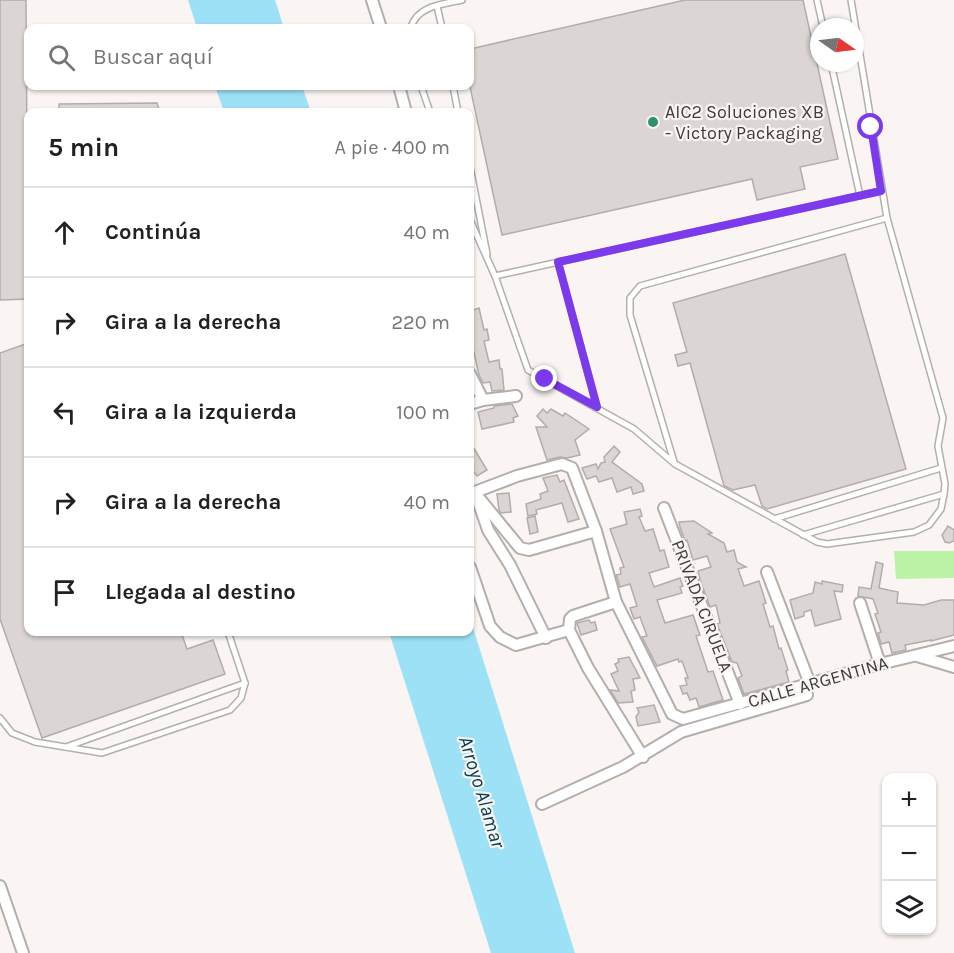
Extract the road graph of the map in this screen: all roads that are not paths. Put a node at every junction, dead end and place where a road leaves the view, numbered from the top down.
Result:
1 (372, 0) edge
2 (462, 0) edge
3 (817, 0) edge
4 (851, 0) edge
5 (437, 6) junction
6 (821, 18) edge
7 (380, 24) edge
8 (412, 24) edge
9 (441, 24) edge
10 (833, 72) edge
11 (400, 90) edge
12 (422, 90) edge
13 (454, 90) edge
14 (405, 108) edge
15 (429, 108) edge
16 (458, 108) edge
17 (474, 187) edge
18 (881, 191) junction
19 (860, 196) junction
20 (887, 218) junction
21 (474, 229) edge
22 (558, 262) junction
23 (489, 263) junction
24 (495, 276) junction
25 (474, 382) edge
26 (516, 396) dead end
27 (483, 400) junction
28 (474, 403) edge
29 (597, 407) junction
30 (675, 464) junction
31 (941, 468) junction
32 (474, 492) junction
33 (944, 494) junction
34 (664, 508) dead end
35 (773, 519) junction
36 (596, 531) junction
37 (803, 536) junction
38 (767, 572) dead end
39 (474, 579) edge
40 (616, 602) junction
41 (860, 603) dead end
42 (570, 625) junction
43 (229, 636) edge
44 (546, 638) junction
45 (954, 646) edge
46 (916, 655) junction
47 (879, 664) junction
48 (954, 668) edge
49 (245, 683) junction
50 (810, 684) junction
51 (807, 695) dead end
52 (740, 704) junction
53 (0, 718) edge
54 (680, 718) junction
55 (681, 732) junction
56 (64, 747) junction
57 (643, 757) junction
58 (542, 804) dead end
59 (0, 886) edge
60 (22, 953) edge

1 - 7 street
2 - 5 lane
3 - 6 lane
4 - 18 lane
5 - 8 lane
5 - 9 lane
10 - 19 lane
11 - 14 street
12 - 15 lane
13 - 16 lane
17 - 23 lane
18 - 19 lane
18 - 20 lane
19 - 22 lane
20 - 30 lane
20 - 31 lane
21 - 23 lane
22 - 24 lane
22 - 29 lane
23 - 24 lane
24 - 29 lane
25 - 27 street
26 - 27 street
27 - 28 street
29 - 30 lane
30 - 35 lane
31 - 33 lane
31 - 35 lane
32 - 36 street
32 - 36 street
32 - 44 street
33 - 37 lane
33 - 37 lane
34 - 52 street, PRIVADA CIRUELA
35 - 37 lane
36 - 40 street
38 - 50 street
39 - 44 street
40 - 42 street
40 - 54 street
41 - 47 street
42 - 44 street
42 - 57 street
43 - 49 lane
45 - 46 street, CALLE ARGENTINA
46 - 47 street, CALLE ARGENTINA
46 - 48 street
47 - 50 street, CALLE ARGENTINA
49 - 56 lane
49 - 56 lane
50 - 52 street, CALLE ARGENTINA
51 - 55 street
52 - 54 street, CALLE ARGENTINA
53 - 56 lane
54 - 55 street
55 - 57 street
57 - 58 street
59 - 60 street

